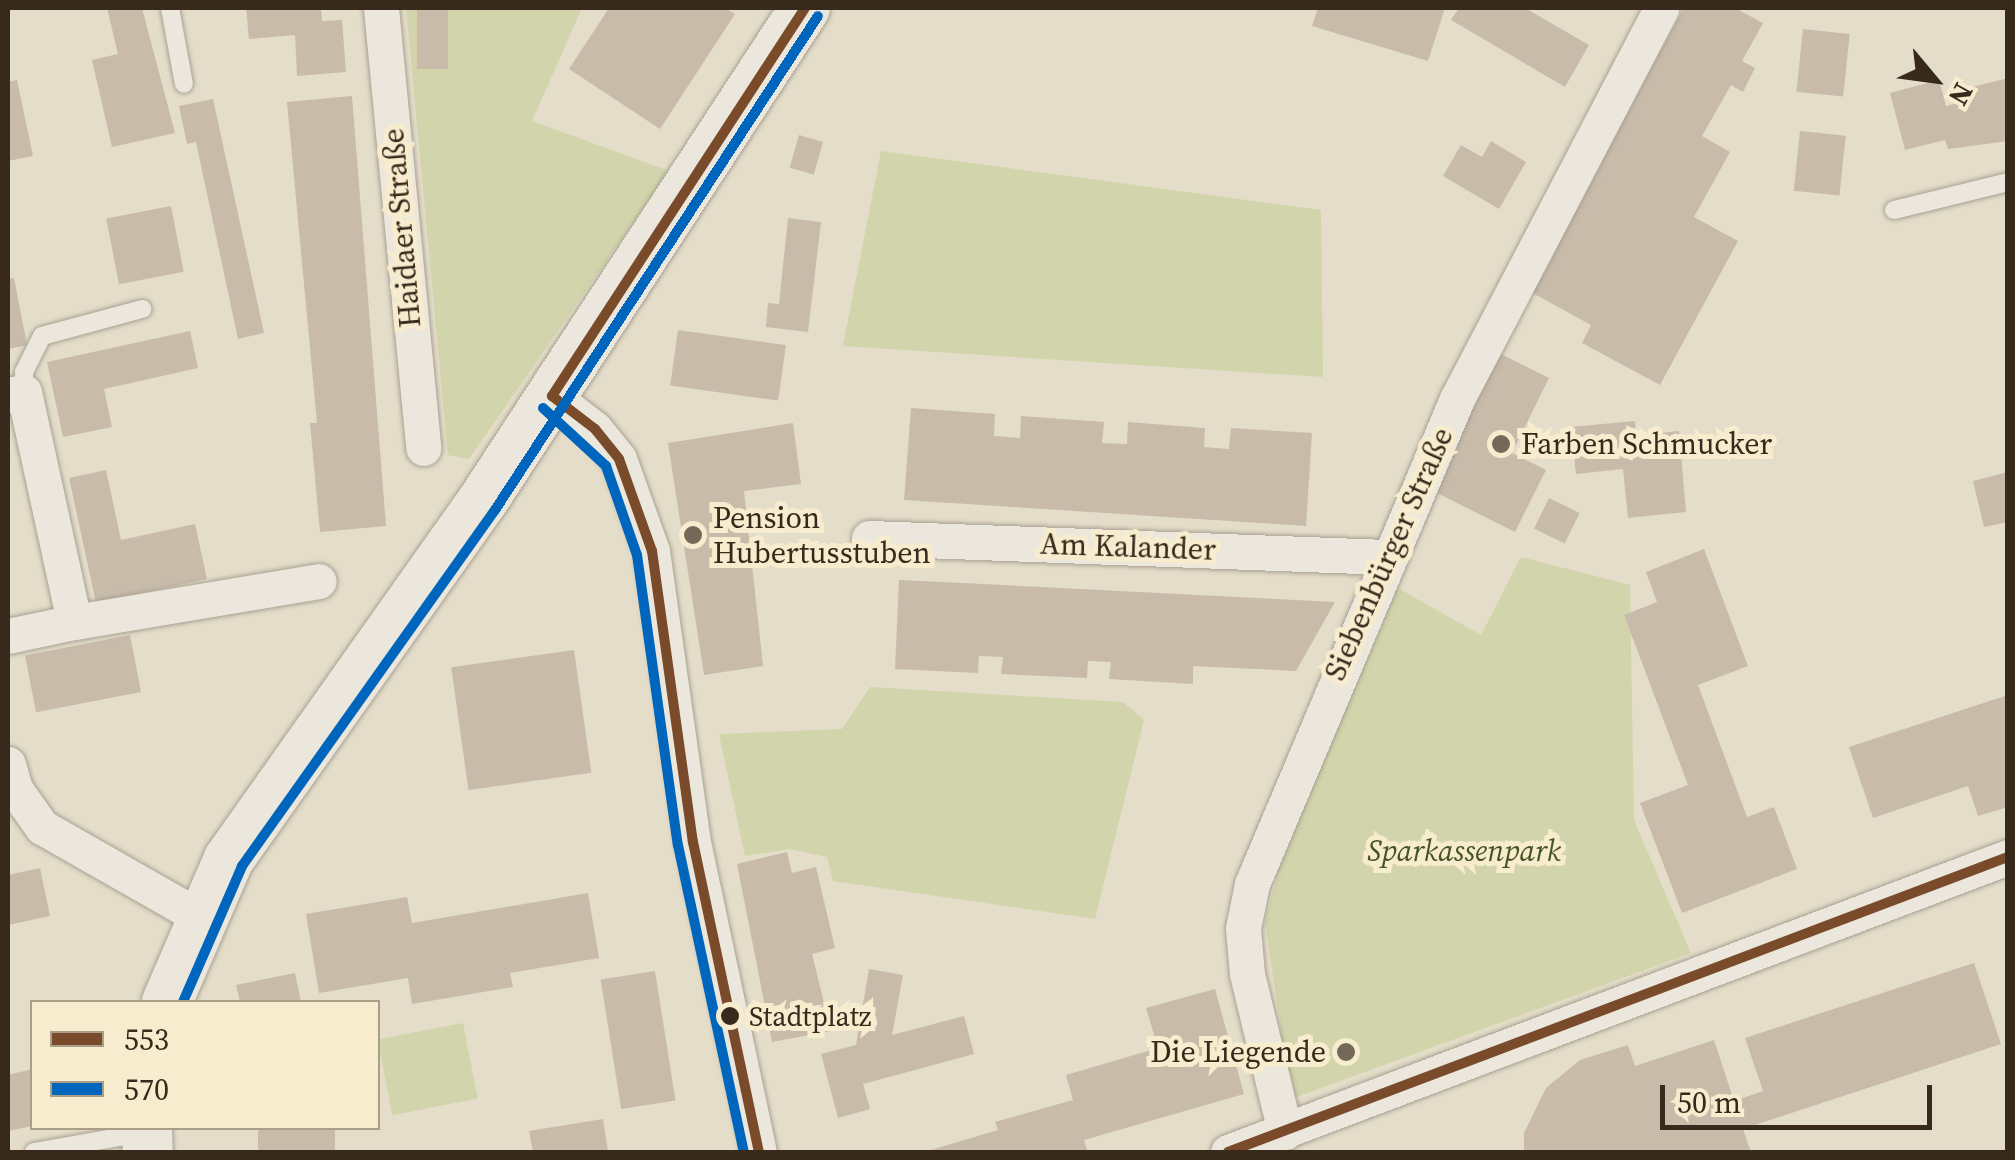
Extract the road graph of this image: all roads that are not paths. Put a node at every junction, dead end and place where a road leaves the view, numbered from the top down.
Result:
1 (170, 8) edge
2 (381, 8) edge
3 (805, 8) edge
4 (1661, 8) edge
5 (184, 84) dead end
6 (2008, 182) edge
7 (1894, 210) dead end
8 (142, 309) dead end
9 (16, 393) edge
10 (552, 396) junction
11 (423, 448) dead end
12 (869, 538) dead end
13 (1387, 557) junction
14 (319, 581) dead end
15 (74, 622) junction
16 (8, 636) edge
17 (10, 782) edge
18 (2008, 856) edge
19 (200, 916) junction
20 (168, 1000) edge
21 (1285, 1132) junction
22 (147, 1138) edge
23 (34, 1152) edge
24 (759, 1152) edge
25 (1228, 1152) edge

1 - 5 lane
2 - 11 street, Haidaer Straße
3 - 10 street
4 - 13 street, Siebenbürger Straße
6 - 7 lane
8 - 9 lane
9 - 15 street
10 - 19 street
10 - 24 street
12 - 13 street, Am Kalander
13 - 21 street, Siebenbürger Straße
14 - 15 street
15 - 16 street
17 - 19 street
18 - 21 street
19 - 20 street
21 - 25 street
22 - 23 lane

